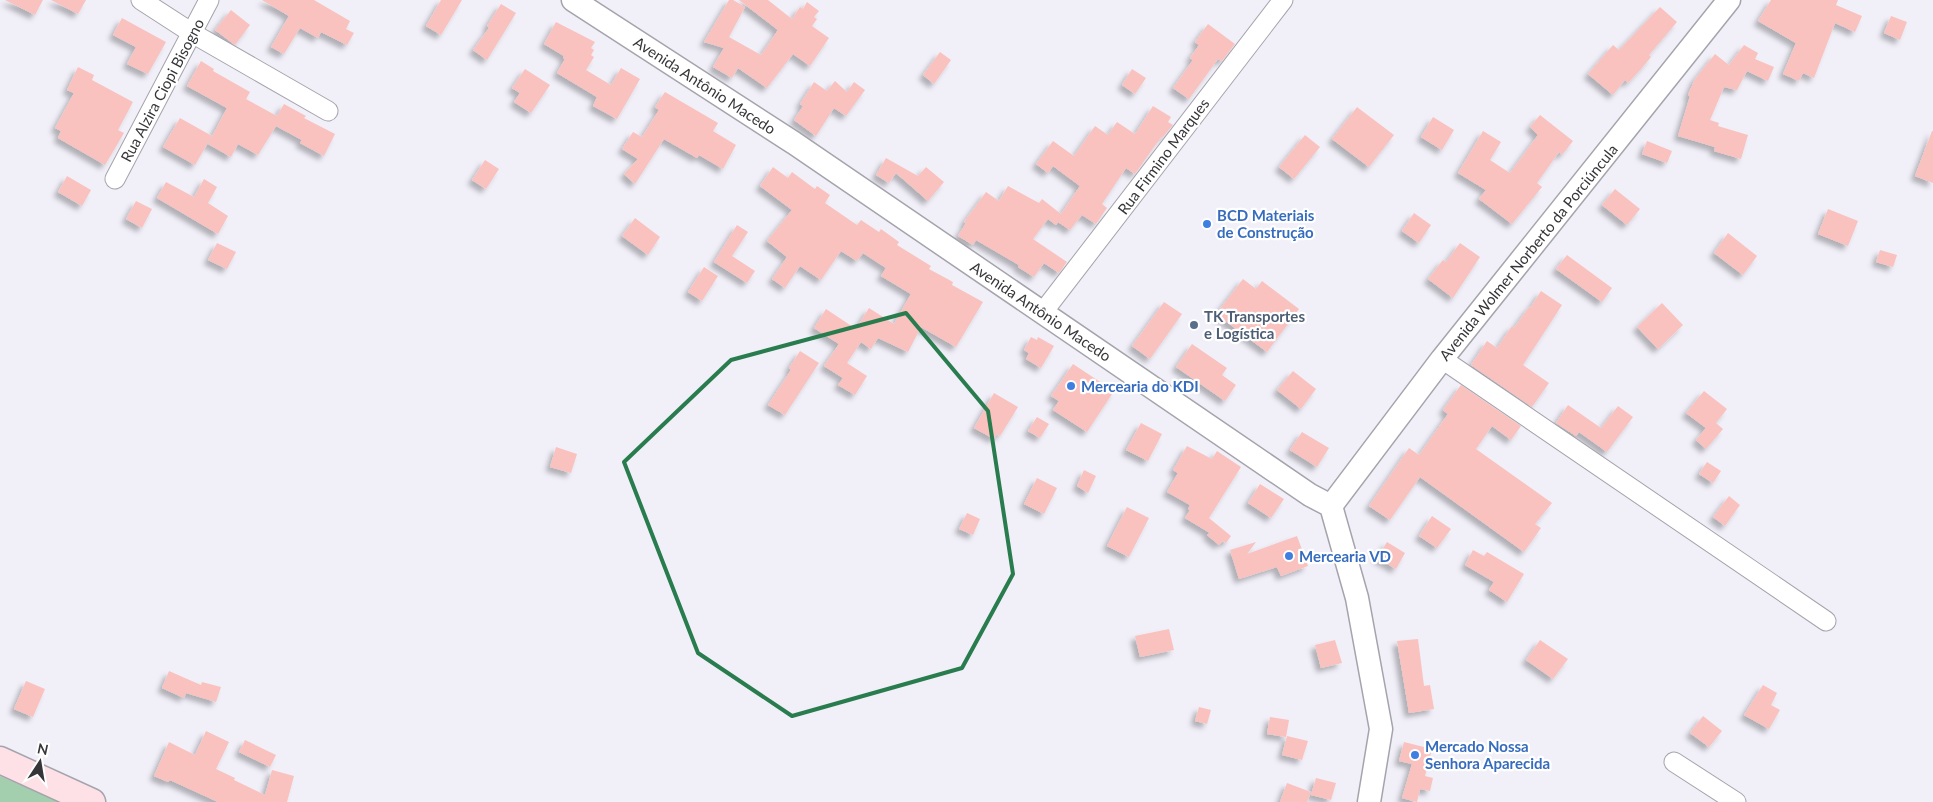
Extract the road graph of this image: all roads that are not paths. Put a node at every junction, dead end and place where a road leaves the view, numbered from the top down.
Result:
1 (141, 0) edge
2 (209, 0) edge
3 (573, 0) edge
4 (1282, 0) edge
5 (1729, 0) edge
6 (192, 33) junction
7 (328, 111) dead end
8 (116, 179) dead end
9 (1043, 312) junction
10 (1442, 359) junction
11 (1331, 506) junction
12 (1826, 621) dead end
13 (0, 760) edge
14 (1674, 762) dead end
15 (92, 802) edge
16 (1369, 802) edge
17 (1736, 802) edge

1 - 6 street
2 - 6 street, Rua Alzira Ciopi Bisogno
3 - 9 street, Avenida Antônio Macedo
4 - 9 street, Rua Firmino Marques
5 - 10 street, Avenida Wolmer Norberto da Porciúncula
6 - 7 street
6 - 8 street, Rua Alzira Ciopi Bisogno
9 - 11 street, Avenida Antônio Macedo
10 - 11 street, Avenida Wolmer Norberto da Porciúncula
10 - 12 street
11 - 16 street
13 - 15 main road
14 - 17 street

